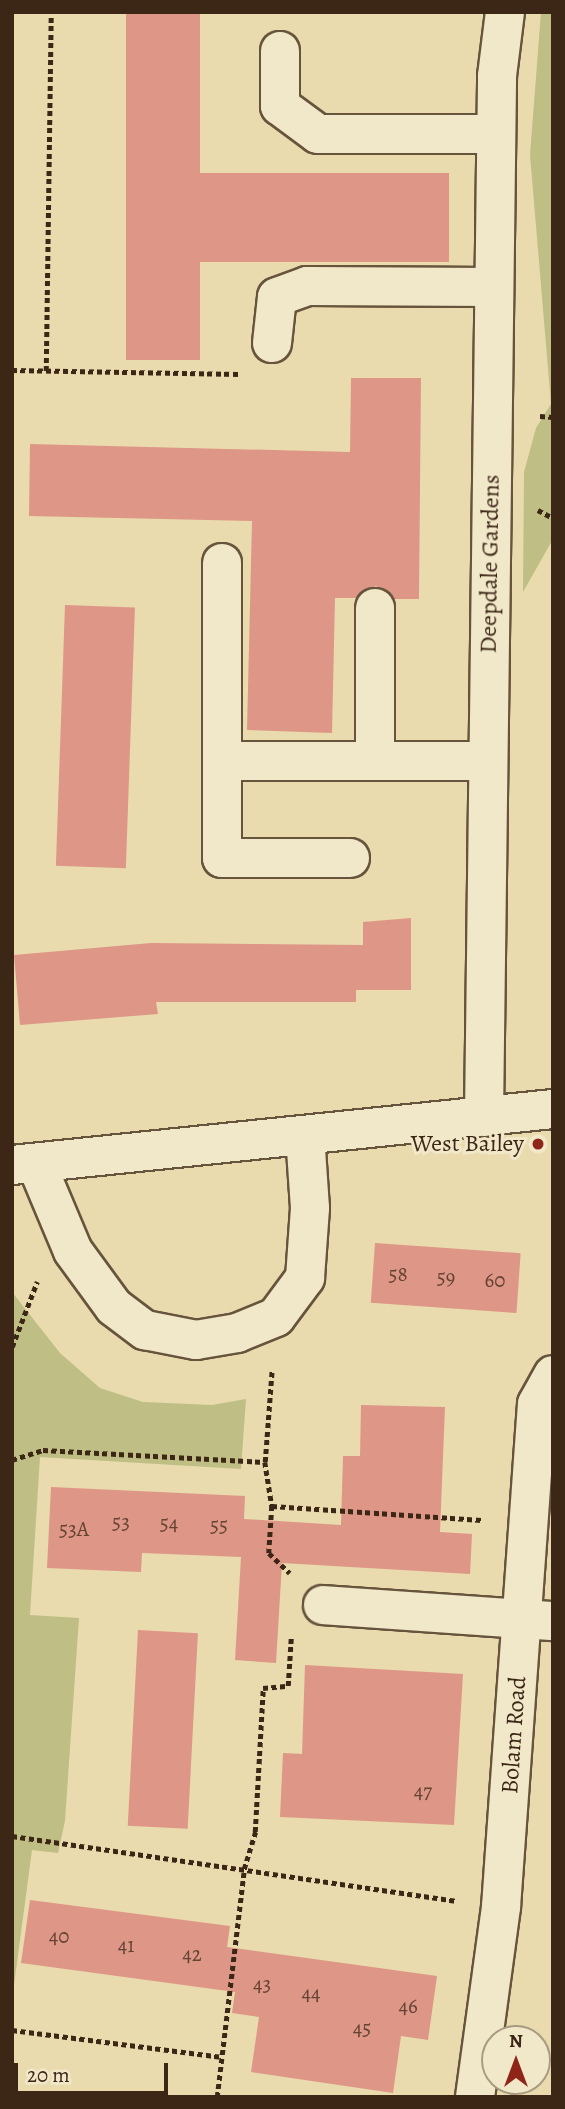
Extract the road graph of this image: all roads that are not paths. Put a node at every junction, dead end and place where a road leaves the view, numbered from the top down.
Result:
1 (505, 12) edge
2 (280, 51) dead end
3 (496, 134) junction
4 (494, 287) junction
5 (272, 343) road end
6 (222, 563) dead end
7 (375, 608) dead end
8 (222, 761) junction
9 (375, 761) junction
10 (486, 761) junction
11 (350, 858) dead end
12 (553, 1109) edge
13 (484, 1117) junction
14 (305, 1135) junction
15 (24, 1164) edge
16 (553, 1375) edge
17 (308, 1612) road end
18 (538, 1620) edge
19 (475, 2097) edge

1 - 3 street, Deepdale Gardens
2 - 3 street
3 - 4 street, Deepdale Gardens
4 - 5 street
4 - 10 street, Deepdale Gardens
6 - 8 street
7 - 9 street
8 - 9 street
8 - 11 street
9 - 10 street
10 - 13 street, Deepdale Gardens
12 - 13 street
13 - 14 street
14 - 15 street
14 - 15 street
16 - 18 street, Bolam Road
17 - 18 street
18 - 19 street, Bolam Road

